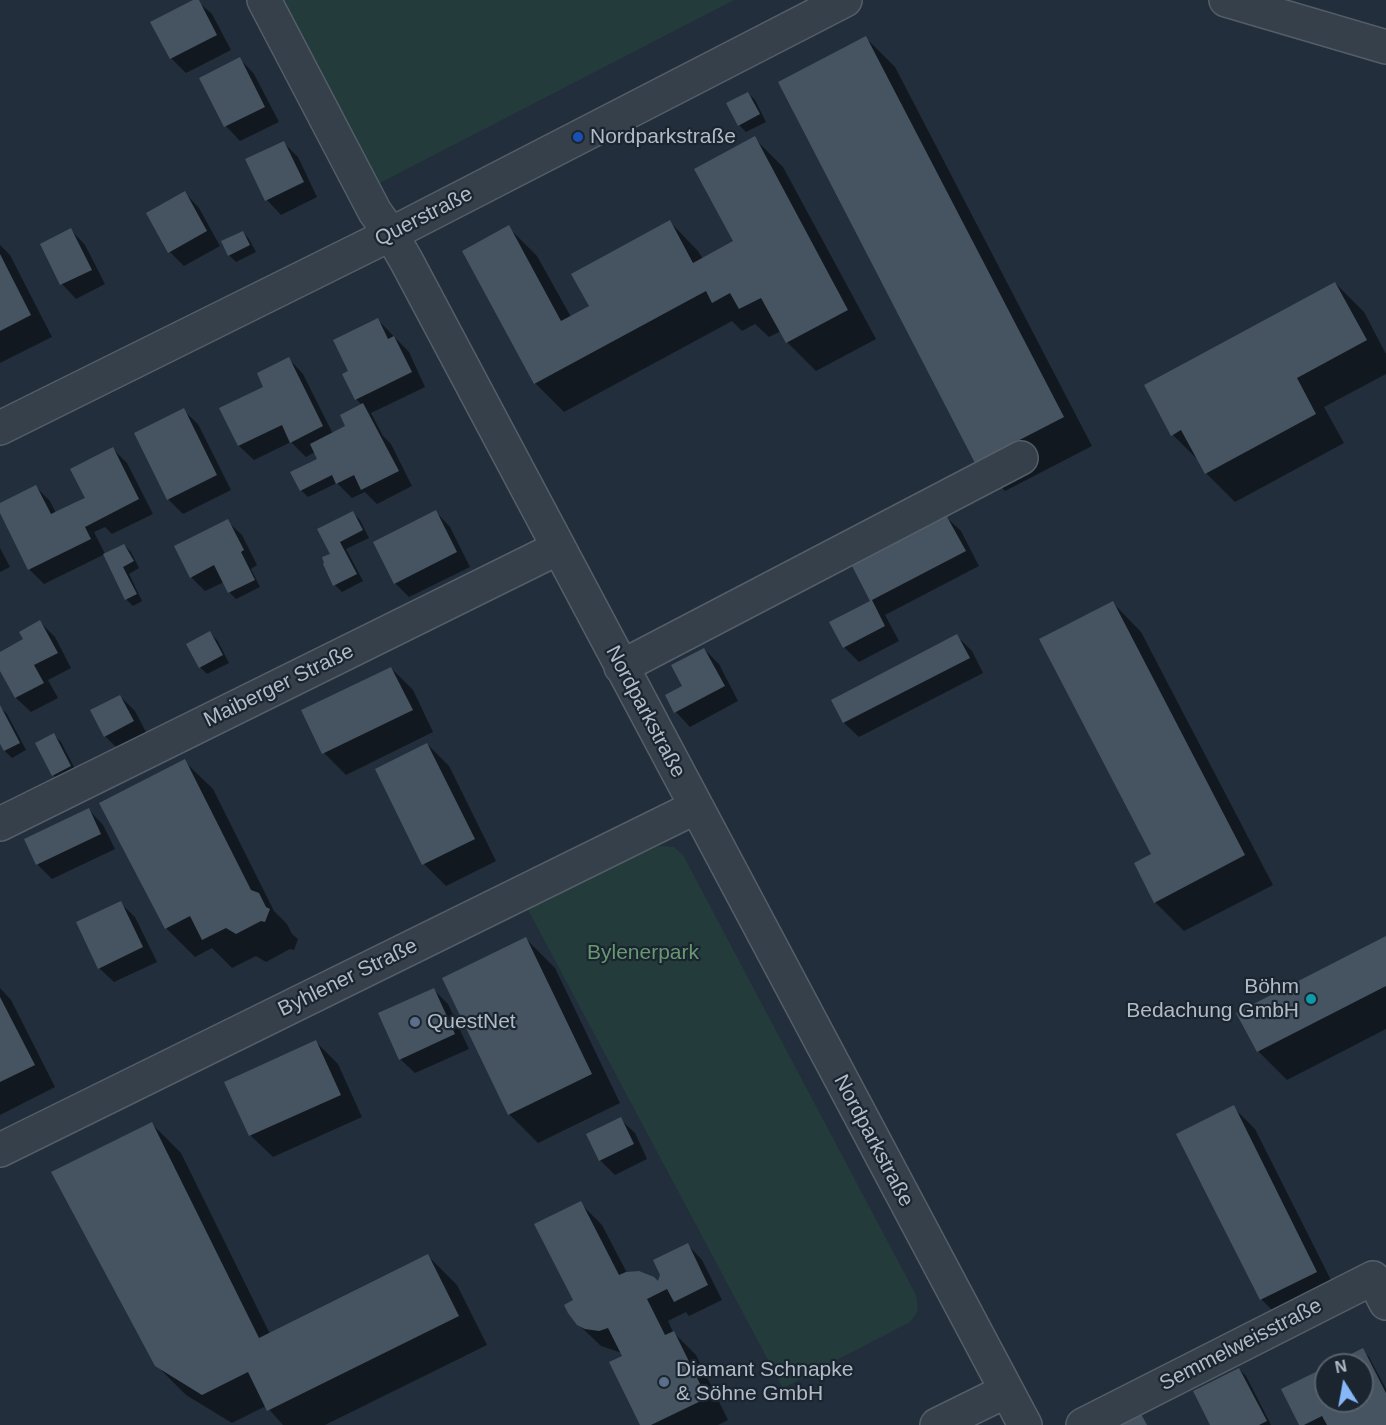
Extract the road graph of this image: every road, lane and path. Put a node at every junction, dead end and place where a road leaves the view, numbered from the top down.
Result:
1 (264, 0) edge
2 (844, 0) edge
3 (1226, 0) edge
4 (1386, 47) edge
5 (392, 234) junction
6 (0, 428) edge
7 (1021, 458) dead end
8 (558, 548) junction
9 (621, 667) junction
10 (696, 807) junction
11 (0, 824) edge
12 (0, 1150) edge
13 (1386, 1303) edge
14 (1006, 1391) junction
15 (937, 1425) edge
16 (1025, 1425) edge
17 (1083, 1425) edge

1 - 5 street, Nordparkstraße
2 - 5 street, Querstraße
3 - 4 street
5 - 6 street, Querstraße
5 - 8 street, Nordparkstraße
7 - 9 street
8 - 9 street, Nordparkstraße
8 - 11 street, Maiberger Straße
9 - 10 street, Nordparkstraße
10 - 12 street, Byhlener Straße
10 - 14 street, Nordparkstraße
13 - 17 street, Semmelweisstraße
14 - 15 street
14 - 16 street, Nordparkstraße

